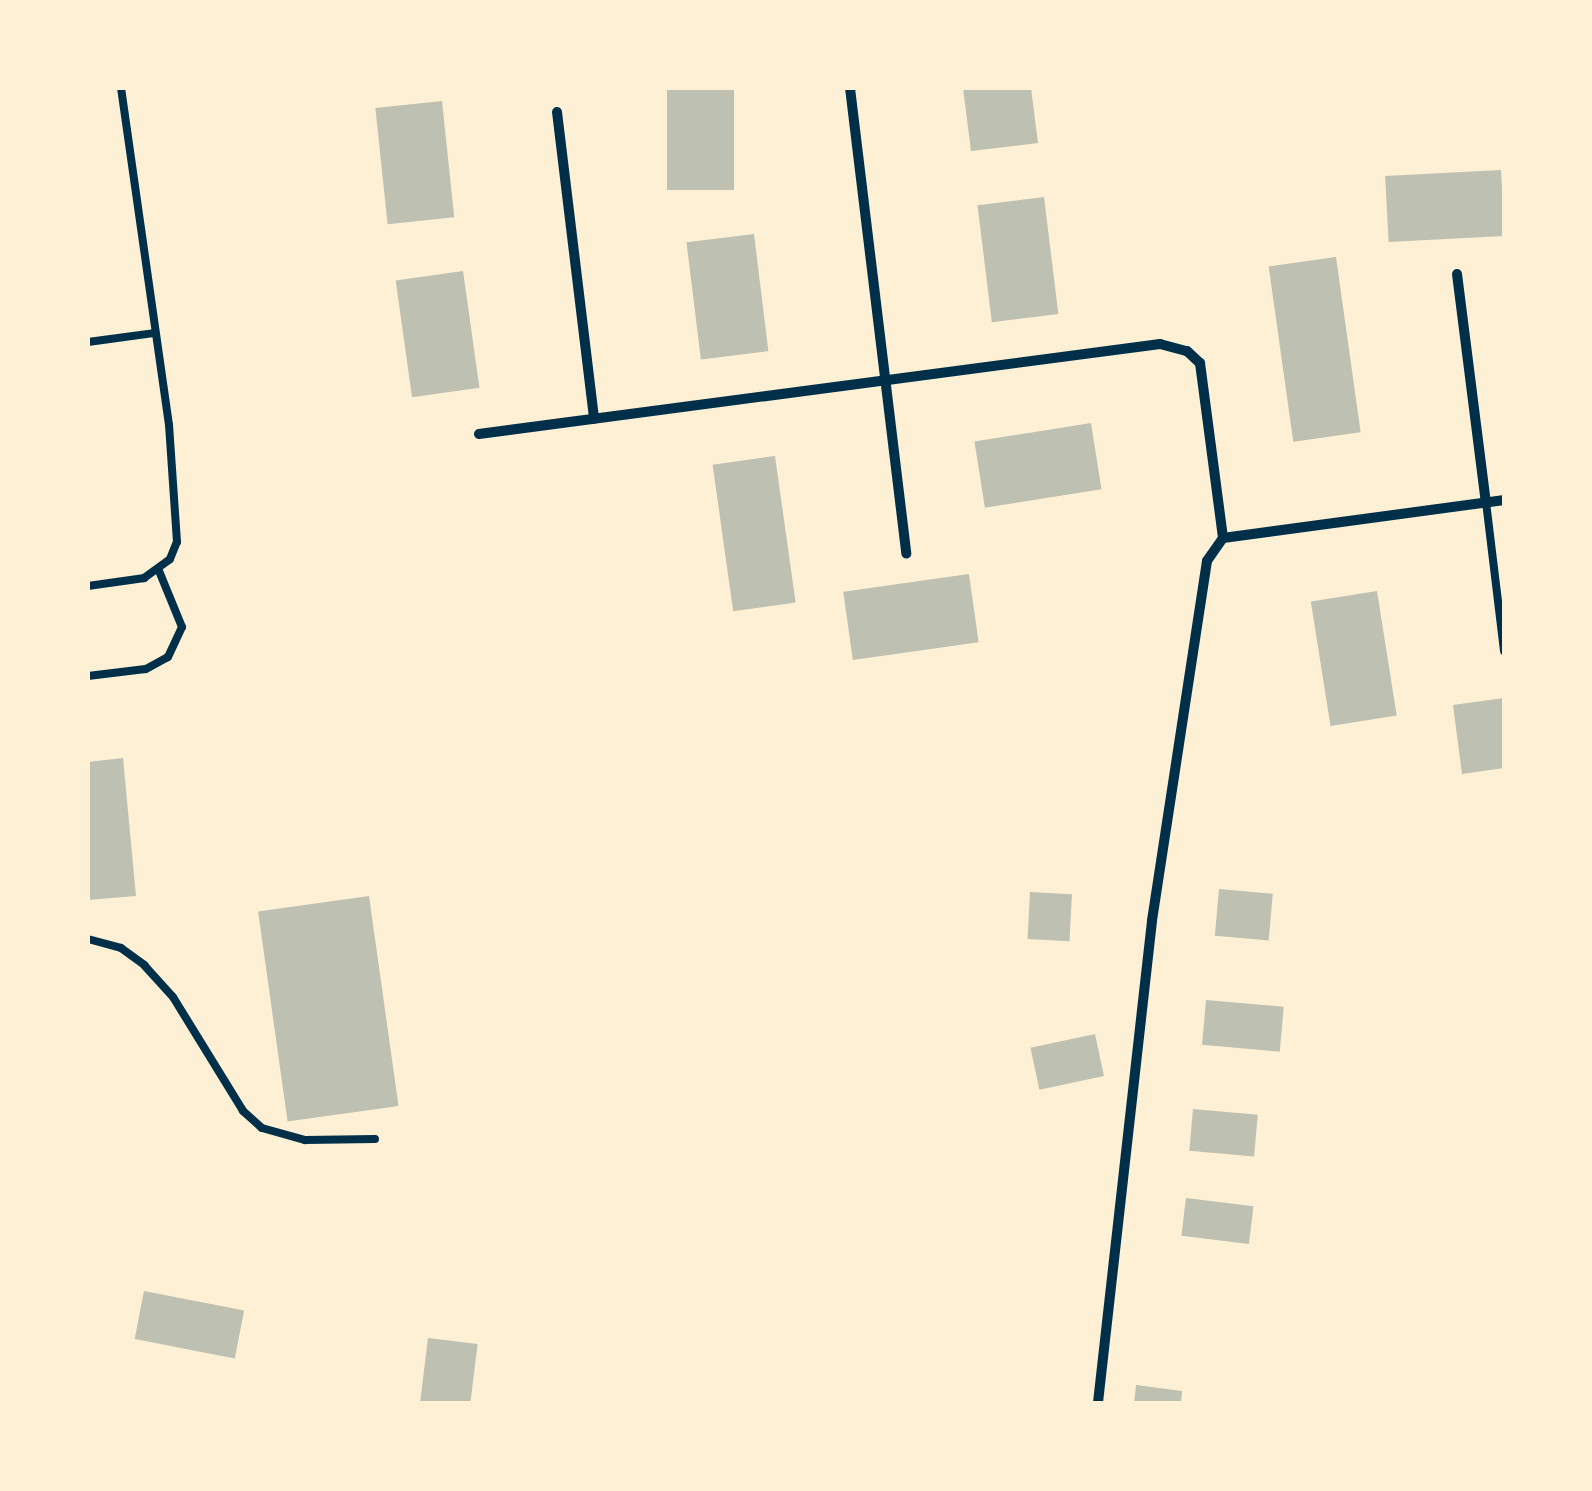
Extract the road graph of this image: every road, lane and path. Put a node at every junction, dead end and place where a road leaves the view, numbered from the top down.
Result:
1 (121, 88) edge
2 (850, 88) edge
3 (557, 112) dead end
4 (1457, 274) dead end
5 (155, 333) junction
6 (88, 342) edge
7 (884, 380) junction
8 (594, 419) junction
9 (479, 434) dead end
10 (1504, 500) edge
11 (1486, 502) junction
12 (1223, 538) junction
13 (906, 554) dead end
14 (159, 571) junction
15 (88, 586) edge
16 (1504, 651) edge
17 (88, 676) edge
18 (88, 939) edge
19 (375, 1139) dead end
20 (1098, 1404) edge

1 - 5 lane
2 - 7 street
3 - 8 street
4 - 11 street
5 - 6 lane
5 - 14 lane
7 - 8 street
7 - 12 street
7 - 13 street
8 - 9 street
10 - 11 street
11 - 12 street
11 - 16 lane
12 - 20 street
14 - 15 lane
14 - 17 lane
18 - 19 lane

